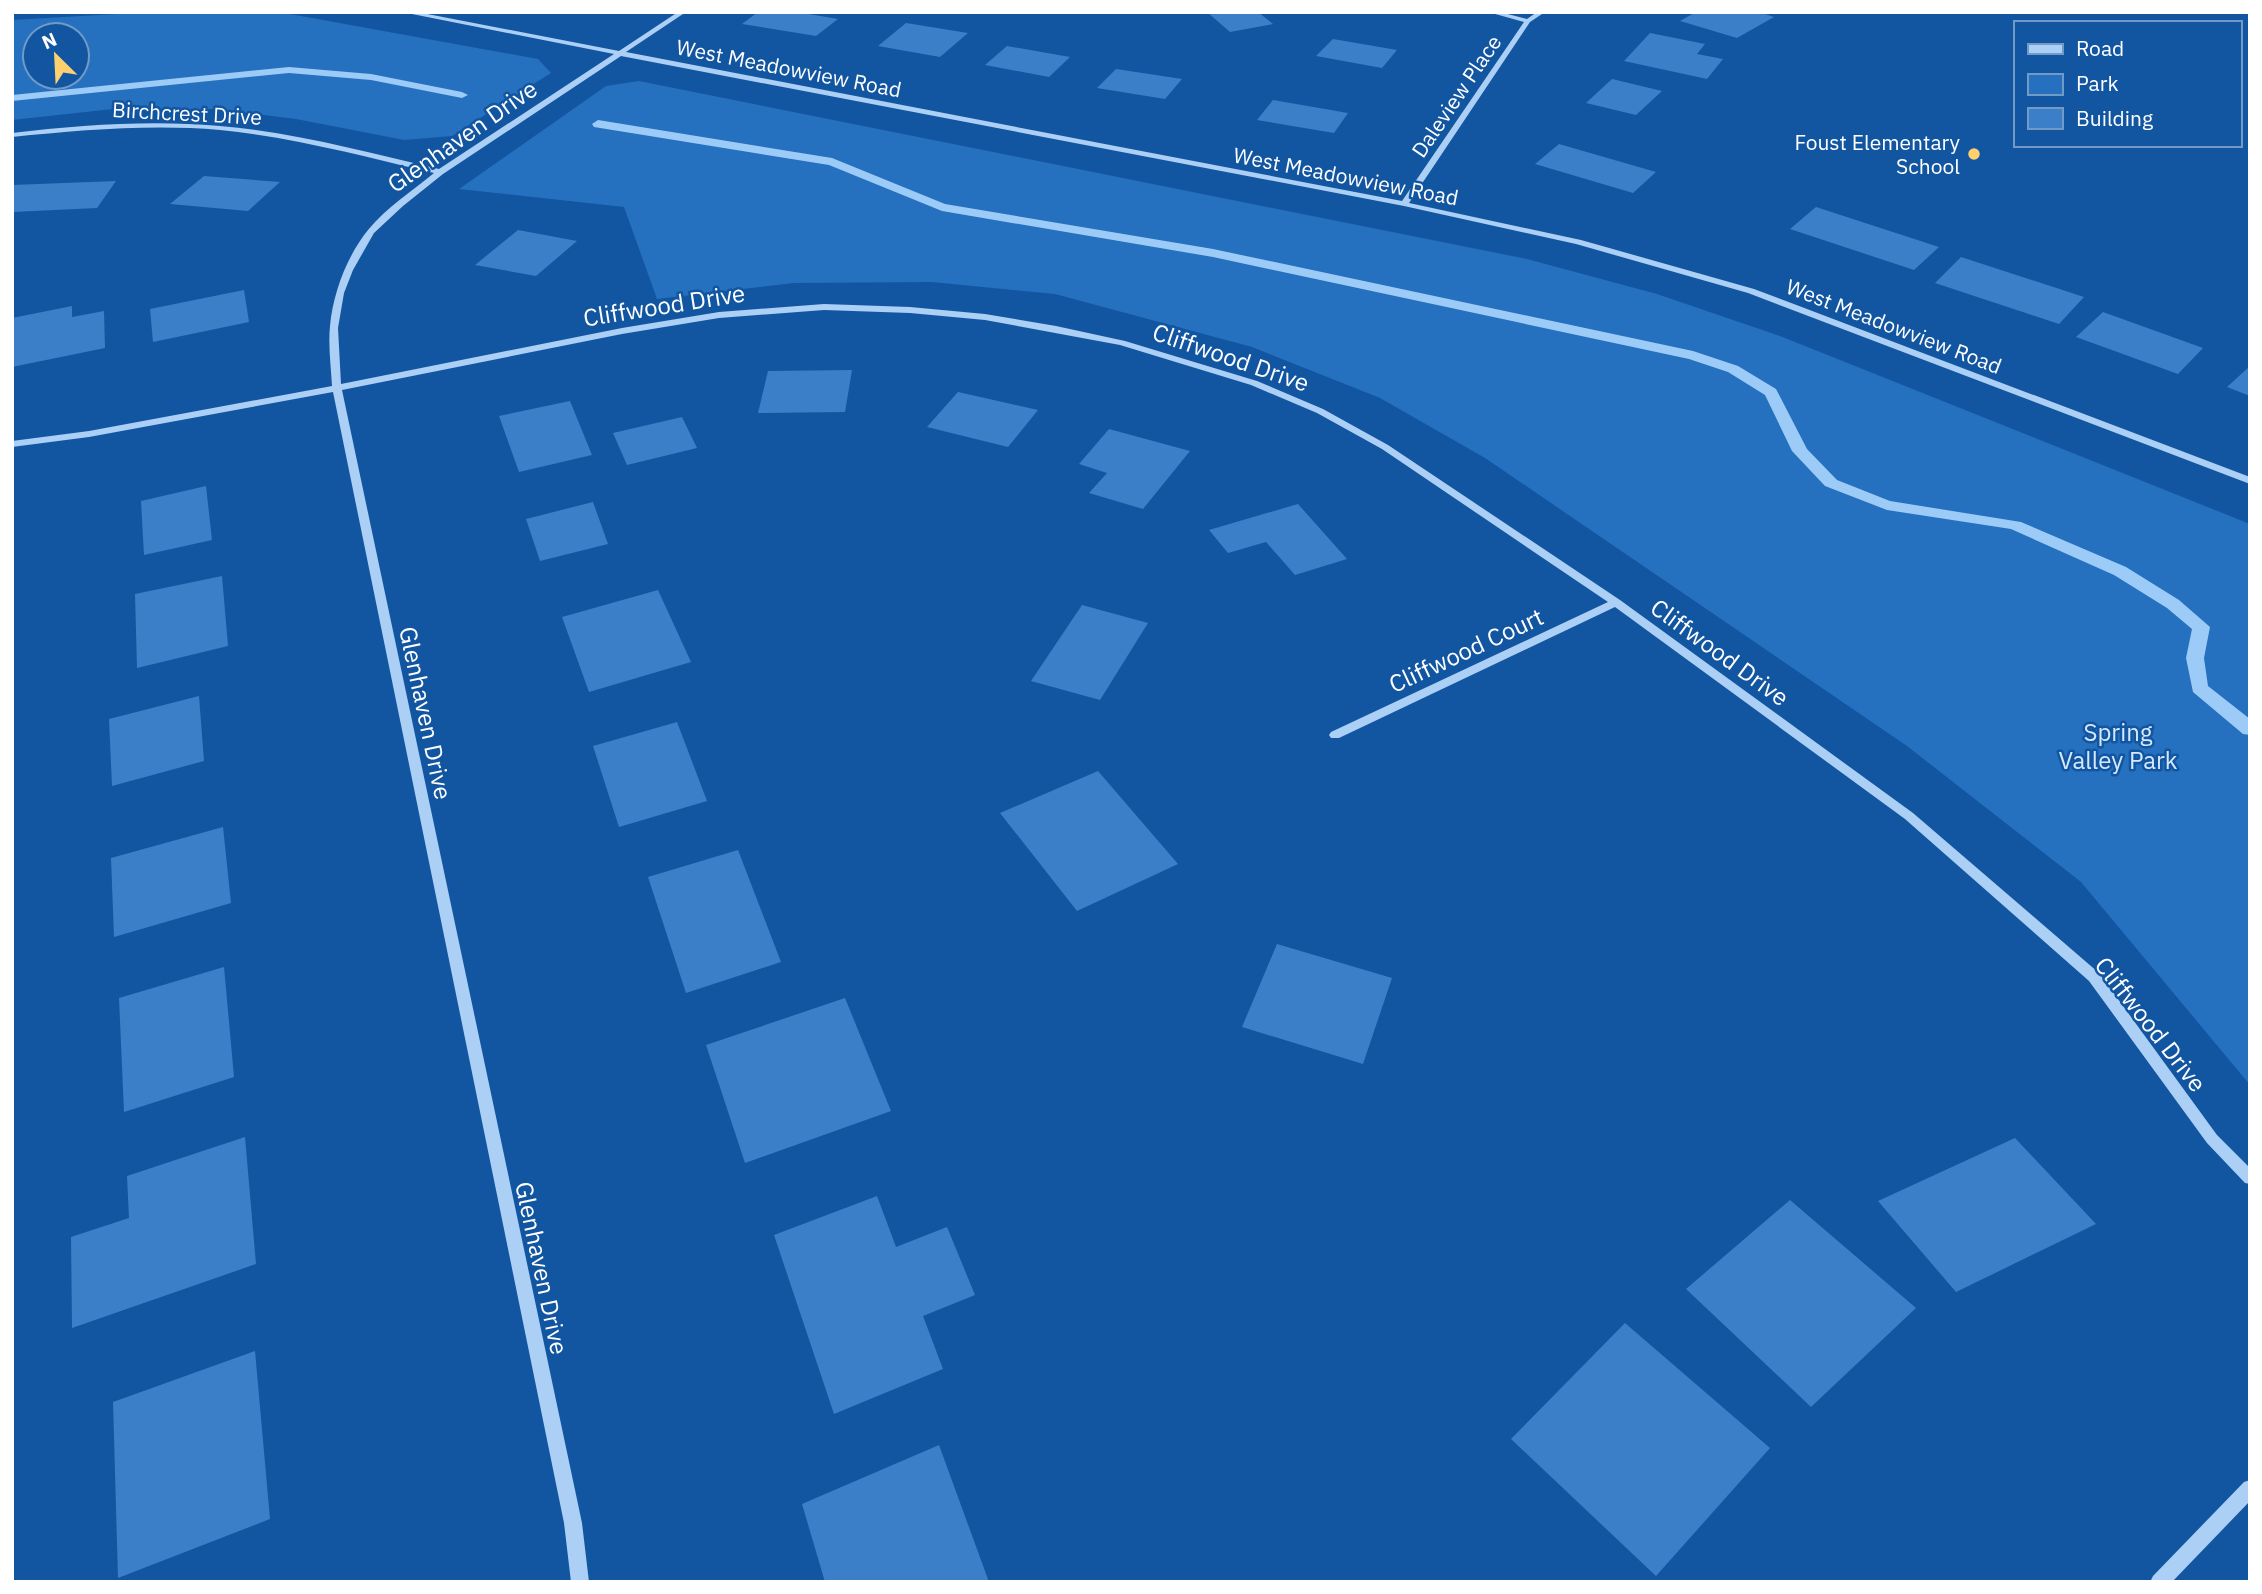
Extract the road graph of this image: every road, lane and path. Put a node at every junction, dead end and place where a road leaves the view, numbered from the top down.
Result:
1 (405, 12) edge
2 (682, 12) edge
3 (1491, 12) edge
4 (1542, 12) edge
5 (1528, 21) junction
6 (619, 53) junction
7 (12, 135) edge
8 (440, 172) junction
9 (1404, 204) junction
10 (337, 388) junction
11 (12, 444) edge
12 (2250, 481) edge
13 (1616, 602) junction
14 (1335, 735) dead end
15 (2250, 1178) edge
16 (2250, 1488) edge
17 (580, 1582) edge
18 (2159, 1582) edge

1 - 6 street, West Meadowview Road
2 - 6 street, Glenhaven Drive
3 - 5 street
4 - 5 street, Daleview Place
5 - 9 street, Daleview Place
6 - 8 street, Glenhaven Drive
6 - 9 street, West Meadowview Road
7 - 8 street, Birchcrest Drive
8 - 10 street, Glenhaven Drive
9 - 12 street, West Meadowview Road
10 - 11 street, Cliffwood Drive
10 - 13 street, Cliffwood Drive
10 - 17 street, Glenhaven Drive
13 - 14 street, Cliffwood Court
13 - 15 street, Cliffwood Drive
16 - 18 street

